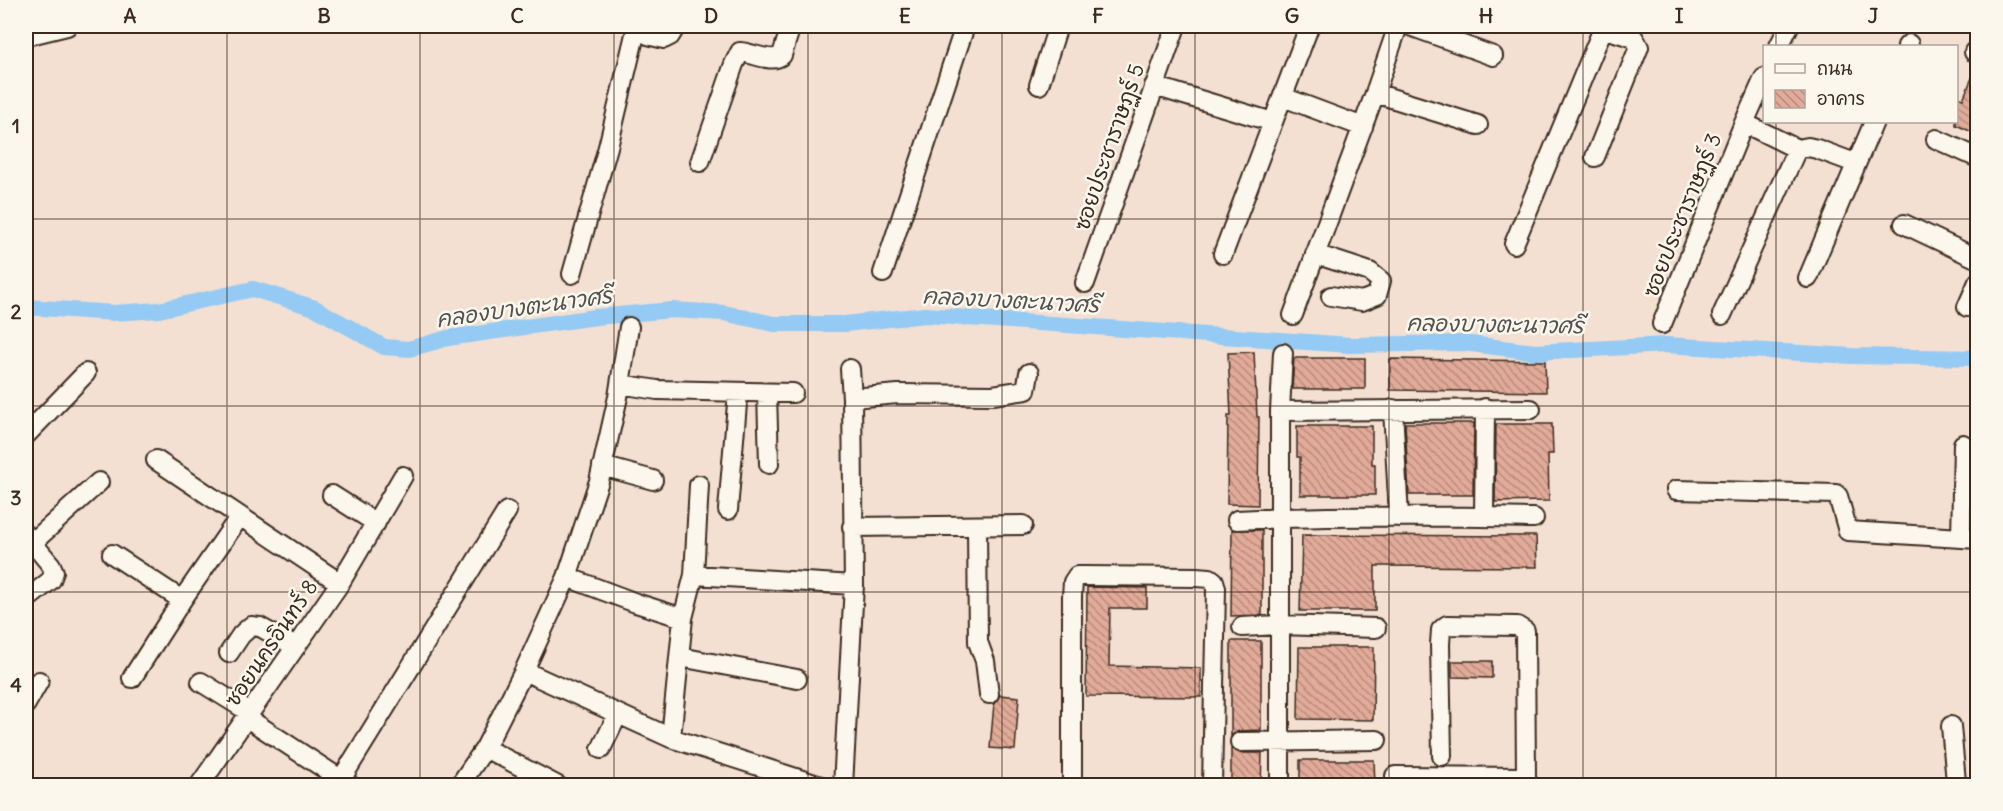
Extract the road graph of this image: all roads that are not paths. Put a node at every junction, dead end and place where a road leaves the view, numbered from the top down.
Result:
1 (67, 26) edge
2 (676, 26) edge
3 (789, 26) edge
4 (965, 26) edge
5 (1058, 26) edge
6 (1176, 26) edge
7 (1398, 26) edge
8 (1410, 26) edge
9 (1789, 26) edge
10 (1309, 27) dead end
11 (1603, 27) edge
12 (642, 30) edge
13 (26, 36) edge
14 (1780, 45) edge
15 (1493, 56) dead end
16 (1763, 80) edge
17 (1039, 85) dead end
18 (1154, 86) junction
19 (1375, 93) junction
20 (1283, 97) junction
21 (1273, 122) junction
22 (1744, 123) junction
23 (1874, 123) edge
24 (1478, 125) dead end
25 (1363, 127) junction
26 (1936, 139) dead end
27 (1797, 149) junction
28 (1595, 157) dead end
29 (1977, 158) edge
30 (700, 162) dead end
31 (1855, 163) junction
32 (1904, 224) dead end
33 (1514, 244) dead end
34 (1223, 254) dead end
35 (1315, 254) junction
36 (1977, 259) edge
37 (883, 273) dead end
38 (572, 274) dead end
39 (1808, 278) dead end
40 (1977, 282) edge
41 (1085, 283) dead end
42 (1331, 296) dead end
43 (1967, 306) dead end
44 (1293, 315) dead end
45 (1722, 315) dead end
46 (1662, 324) dead end
47 (629, 327) dead end
48 (1283, 353) dead end
49 (850, 369) dead end
50 (86, 373) dead end
51 (1029, 373) dead end
52 (620, 384) junction
53 (738, 392) junction
54 (767, 393) junction
55 (793, 393) dead end
56 (852, 398) junction
57 (1485, 408) junction
58 (1393, 409) junction
59 (1531, 409) dead end
60 (1280, 411) junction
61 (26, 435) edge
62 (1963, 444) dead end
63 (156, 460) dead end
64 (769, 464) dead end
65 (602, 466) junction
66 (403, 476) dead end
67 (653, 480) dead end
68 (99, 482) dead end
69 (699, 485) dead end
70 (1676, 490) dead end
71 (332, 495) dead end
72 (728, 510) dead end
73 (507, 511) dead end
74 (240, 516) junction
75 (1399, 517) junction
76 (1484, 517) junction
77 (1280, 518) junction
78 (1534, 518) dead end
79 (1237, 520) dead end
80 (376, 523) junction
81 (1023, 525) dead end
82 (977, 526) junction
83 (852, 527) junction
84 (29, 539) edge
85 (1969, 539) edge
86 (112, 554) dead end
87 (694, 575) junction
88 (567, 577) junction
89 (340, 583) junction
90 (854, 585) junction
91 (26, 600) edge
92 (182, 600) junction
93 (683, 618) junction
94 (1279, 625) junction
95 (1242, 627) dead end
96 (1376, 628) dead end
97 (296, 647) junction
98 (229, 653) dead end
99 (680, 657) junction
100 (524, 670) junction
101 (132, 678) dead end
102 (797, 679) dead end
103 (39, 681) dead end
104 (201, 682) dead end
105 (988, 694) dead end
106 (26, 704) edge
107 (618, 714) junction
108 (249, 716) junction
109 (1951, 726) dead end
110 (671, 738) junction
111 (1279, 740) junction
112 (1377, 740) dead end
113 (1240, 742) dead end
114 (485, 748) junction
115 (601, 749) dead end
116 (1442, 756) dead end
117 (1395, 776) dead end
118 (1527, 781) edge
119 (1507, 782) edge
120 (343, 783) edge
121 (199, 786) edge
122 (459, 786) edge
123 (558, 786) edge
124 (821, 786) edge
125 (843, 786) edge
126 (1072, 786) edge
127 (1212, 786) edge
128 (1280, 786) edge
129 (1958, 786) edge

1 - 13 street
2 - 12 street
3 - 30 street
4 - 37 street
5 - 17 street
6 - 18 street, ซอยประชาราษฏร์ 5
7 - 19 street
8 - 15 street
9 - 14 street
10 - 20 street
11 - 28 street
11 - 33 street
12 - 38 street
16 - 22 street, ซอยประชาราษฏร์ 3
18 - 21 street
18 - 41 street, ซอยประชาราษฏร์ 5
19 - 24 street
19 - 25 street
20 - 21 street
20 - 25 street
21 - 34 street
22 - 27 street, ซอยประชาราษฏร์ 3
22 - 46 street, ซอยประชาราษฏร์ 3
23 - 31 street
25 - 35 street
26 - 29 street
27 - 31 street, ซอยประชาราษฏร์ 3
27 - 45 street
31 - 39 street
32 - 36 street
35 - 42 street
35 - 44 street
40 - 43 street
47 - 52 street
48 - 60 street
49 - 56 street
50 - 61 street
51 - 56 street
52 - 53 street
52 - 65 street
53 - 54 street
53 - 72 street
54 - 55 street
54 - 64 street
56 - 83 street
57 - 58 street
57 - 59 street
57 - 76 street
58 - 60 street
58 - 75 street
60 - 77 street
62 - 85 street
63 - 74 street
65 - 67 street
65 - 88 street
66 - 80 street, ซอยนครอินทร์ 8
68 - 84 street
69 - 87 street
70 - 85 street
71 - 80 street
73 - 120 street
74 - 89 street
74 - 92 street
75 - 76 street
75 - 77 street
76 - 78 street
77 - 79 street
77 - 94 street
80 - 89 street, ซอยนครอินทร์ 8
81 - 82 street
82 - 83 street
82 - 105 street
83 - 90 street
84 - 91 street
86 - 92 street
87 - 90 street
87 - 93 street
88 - 93 street
88 - 100 street
89 - 97 street, ซอยนครอินทร์ 8
90 - 125 street
92 - 101 street
93 - 99 street
94 - 95 street
94 - 96 street
94 - 111 street
97 - 98 street
97 - 108 street, ซอยนครอินทร์ 8
99 - 102 street
99 - 110 street
100 - 107 street
100 - 114 street
103 - 106 street
104 - 108 street
107 - 110 street
107 - 115 street
108 - 120 street
108 - 121 street, ซอยนครอินทร์ 8
109 - 129 street
110 - 124 street
111 - 112 street
111 - 113 street
111 - 128 street
114 - 122 street
114 - 123 street
116 - 118 street
117 - 119 street
118 - 119 street
126 - 127 street

